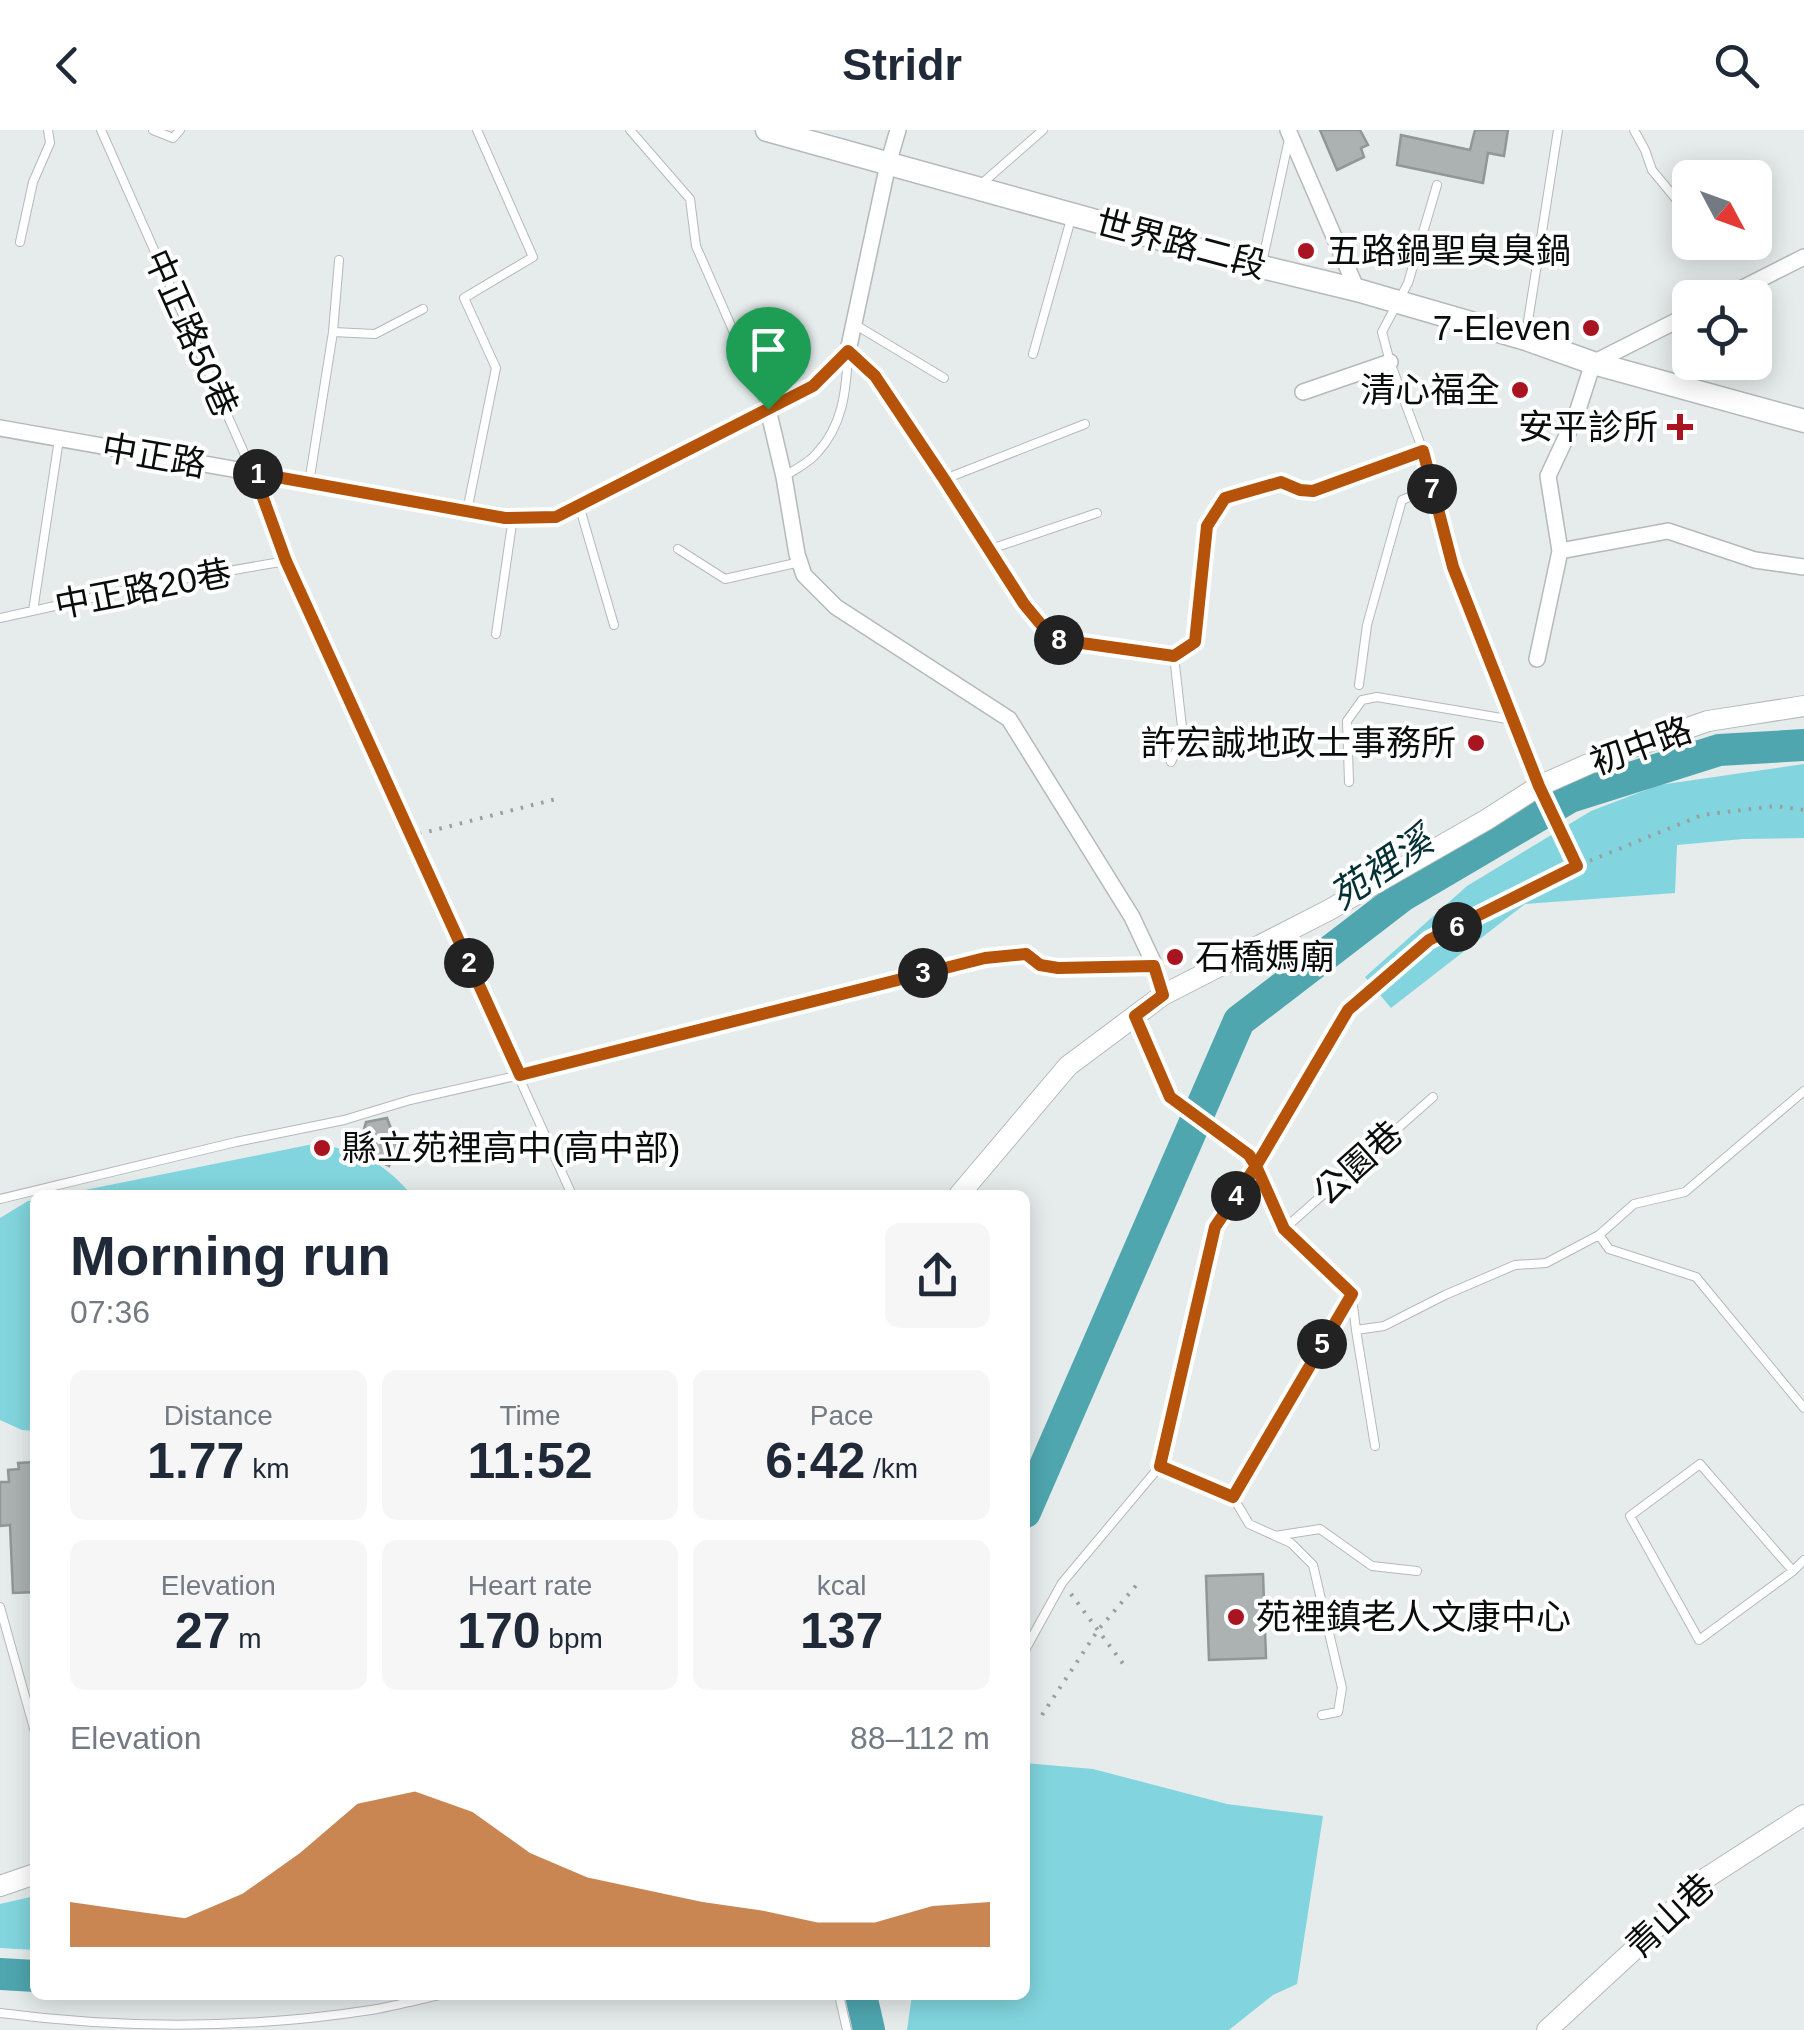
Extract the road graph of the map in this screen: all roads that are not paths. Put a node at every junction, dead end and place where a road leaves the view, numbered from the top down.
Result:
1 (48, 130) edge
2 (102, 130) edge
3 (153, 130) edge
4 (180, 130) edge
5 (477, 130) edge
6 (630, 130) edge
7 (767, 130) edge
8 (898, 130) edge
9 (1043, 130) edge
10 (1558, 130) edge
11 (1634, 130) edge
12 (1290, 132) edge
13 (888, 164) junction
14 (1437, 185) dead end
15 (976, 188) junction
16 (1672, 194) edge
17 (1072, 214) junction
18 (20, 242) dead end
19 (1804, 257) edge
20 (339, 260) dead end
21 (1262, 267) junction
22 (1759, 280) edge
23 (1357, 290) junction
24 (1398, 303) junction
25 (423, 309) dead end
26 (1672, 323) edge
27 (854, 324) junction
28 (334, 332) junction
29 (1526, 339) junction
30 (848, 351) junction
31 (1032, 354) dead end
32 (1390, 362) junction
33 (1593, 363) junction
34 (944, 378) dead end
35 (1303, 392) dead end
36 (768, 409) junction
37 (1804, 422) edge
38 (1085, 424) dead end
39 (0, 428) edge
40 (59, 439) junction
41 (1423, 451) junction
42 (254, 473) junction
43 (784, 477) junction
44 (944, 479) junction
45 (309, 483) junction
46 (1432, 488) junction
47 (580, 505) junction
48 (467, 511) junction
49 (1097, 512) dead end
50 (514, 518) junction
51 (678, 548) dead end
52 (988, 550) junction
53 (1560, 551) junction
54 (286, 561) junction
55 (800, 562) junction
56 (1804, 567) edge
57 (32, 611) junction
58 (0, 618) edge
59 (614, 626) dead end
60 (496, 634) dead end
61 (1174, 656) junction
62 (1536, 660) dead end
63 (1359, 685) dead end
64 (1804, 706) edge
65 (1513, 720) junction
66 (1171, 762) dead end
67 (1349, 782) dead end
68 (1539, 786) junction
69 (1154, 966) junction
70 (1163, 995) junction
71 (1135, 1016) junction
72 (520, 1075) junction
73 (1804, 1091) edge
74 (1433, 1097) dead end
75 (1253, 1160) junction
76 (37, 1190) edge
77 (570, 1190) edge
78 (963, 1190) edge
79 (30, 1192) edge
80 (0, 1199) edge
81 (1284, 1229) junction
82 (1599, 1236) junction
83 (1352, 1294) junction
84 (1356, 1330) junction
85 (1804, 1408) edge
86 (1375, 1446) dead end
87 (1160, 1466) junction
88 (1233, 1497) junction
89 (1275, 1536) junction
90 (1804, 1560) edge
91 (1417, 1571) dead end
92 (1792, 1572) junction
93 (0, 1607) edge
94 (1030, 1641) edge
95 (0, 1659) edge
96 (15, 1660) junction
97 (30, 1714) edge
98 (1322, 1715) dead end
99 (1804, 1815) edge
100 (30, 1876) edge
101 (0, 1886) edge
102 (417, 2000) edge
103 (840, 2000) edge
104 (0, 2013) edge
105 (847, 2030) edge
106 (1547, 2030) edge

1 - 18 lane
2 - 42 lane, 中正路50巷
3 - 4 lane
5 - 48 lane
6 - 36 lane
7 - 13 main road, 世界路二段
8 - 13 street
9 - 15 lane
10 - 29 lane
11 - 16 lane
12 - 21 lane
12 - 23 street
13 - 15 main road, 世界路二段
13 - 27 street
14 - 24 lane
15 - 17 main road, 世界路二段
17 - 21 main road, 世界路二段
17 - 31 lane
19 - 22 street
20 - 28 lane
21 - 23 main road, 世界路二段
23 - 24 main road, 世界路二段
24 - 29 main road, 世界路二段
24 - 32 lane
25 - 28 lane
26 - 33 street
27 - 30 street
27 - 34 lane
28 - 45 lane
29 - 33 main road, 世界路二段
30 - 36 street, 中正路
30 - 43 lane
30 - 44 lane
32 - 35 street
32 - 41 lane
33 - 37 main road, 世界路二段
33 - 53 street
36 - 43 street
36 - 47 street, 中正路
38 - 44 lane
39 - 40 street, 中正路
40 - 42 street, 中正路
40 - 57 lane
41 - 46 lane
41 - 61 lane
42 - 45 street, 中正路
42 - 54 lane, 中正路50巷
43 - 55 street
44 - 52 lane
45 - 48 street, 中正路
46 - 63 lane
46 - 65 lane
47 - 50 street, 中正路
47 - 59 lane
48 - 50 street, 中正路
49 - 52 lane
50 - 60 lane
51 - 55 lane
52 - 61 lane
53 - 56 street
53 - 62 street
54 - 57 lane, 中正路20巷
54 - 72 lane, 中正路50巷
55 - 69 street
57 - 58 lane, 中正路20巷
61 - 66 lane
64 - 68 street, 初中路
65 - 67 lane
65 - 68 lane
68 - 70 street, 初中路
69 - 70 street
69 - 72 lane
70 - 71 street, 初中路
71 - 75 street
71 - 78 street, 初中路
72 - 76 lane
72 - 77 lane, 中正路50巷
73 - 82 lane
74 - 81 lane, 公園巷
75 - 81 street, 公園巷
75 - 87 street
79 - 80 lane
81 - 83 street, 公園巷
82 - 84 lane
82 - 85 lane
83 - 84 lane
83 - 88 street
84 - 86 lane
87 - 88 street
87 - 94 lane
88 - 89 lane
89 - 91 lane
89 - 98 lane
90 - 92 lane
92 - 92 lane
93 - 96 lane
95 - 96 lane
96 - 97 lane
99 - 106 street, 青山巷
100 - 101 street
102 - 104 lane
103 - 105 lane

